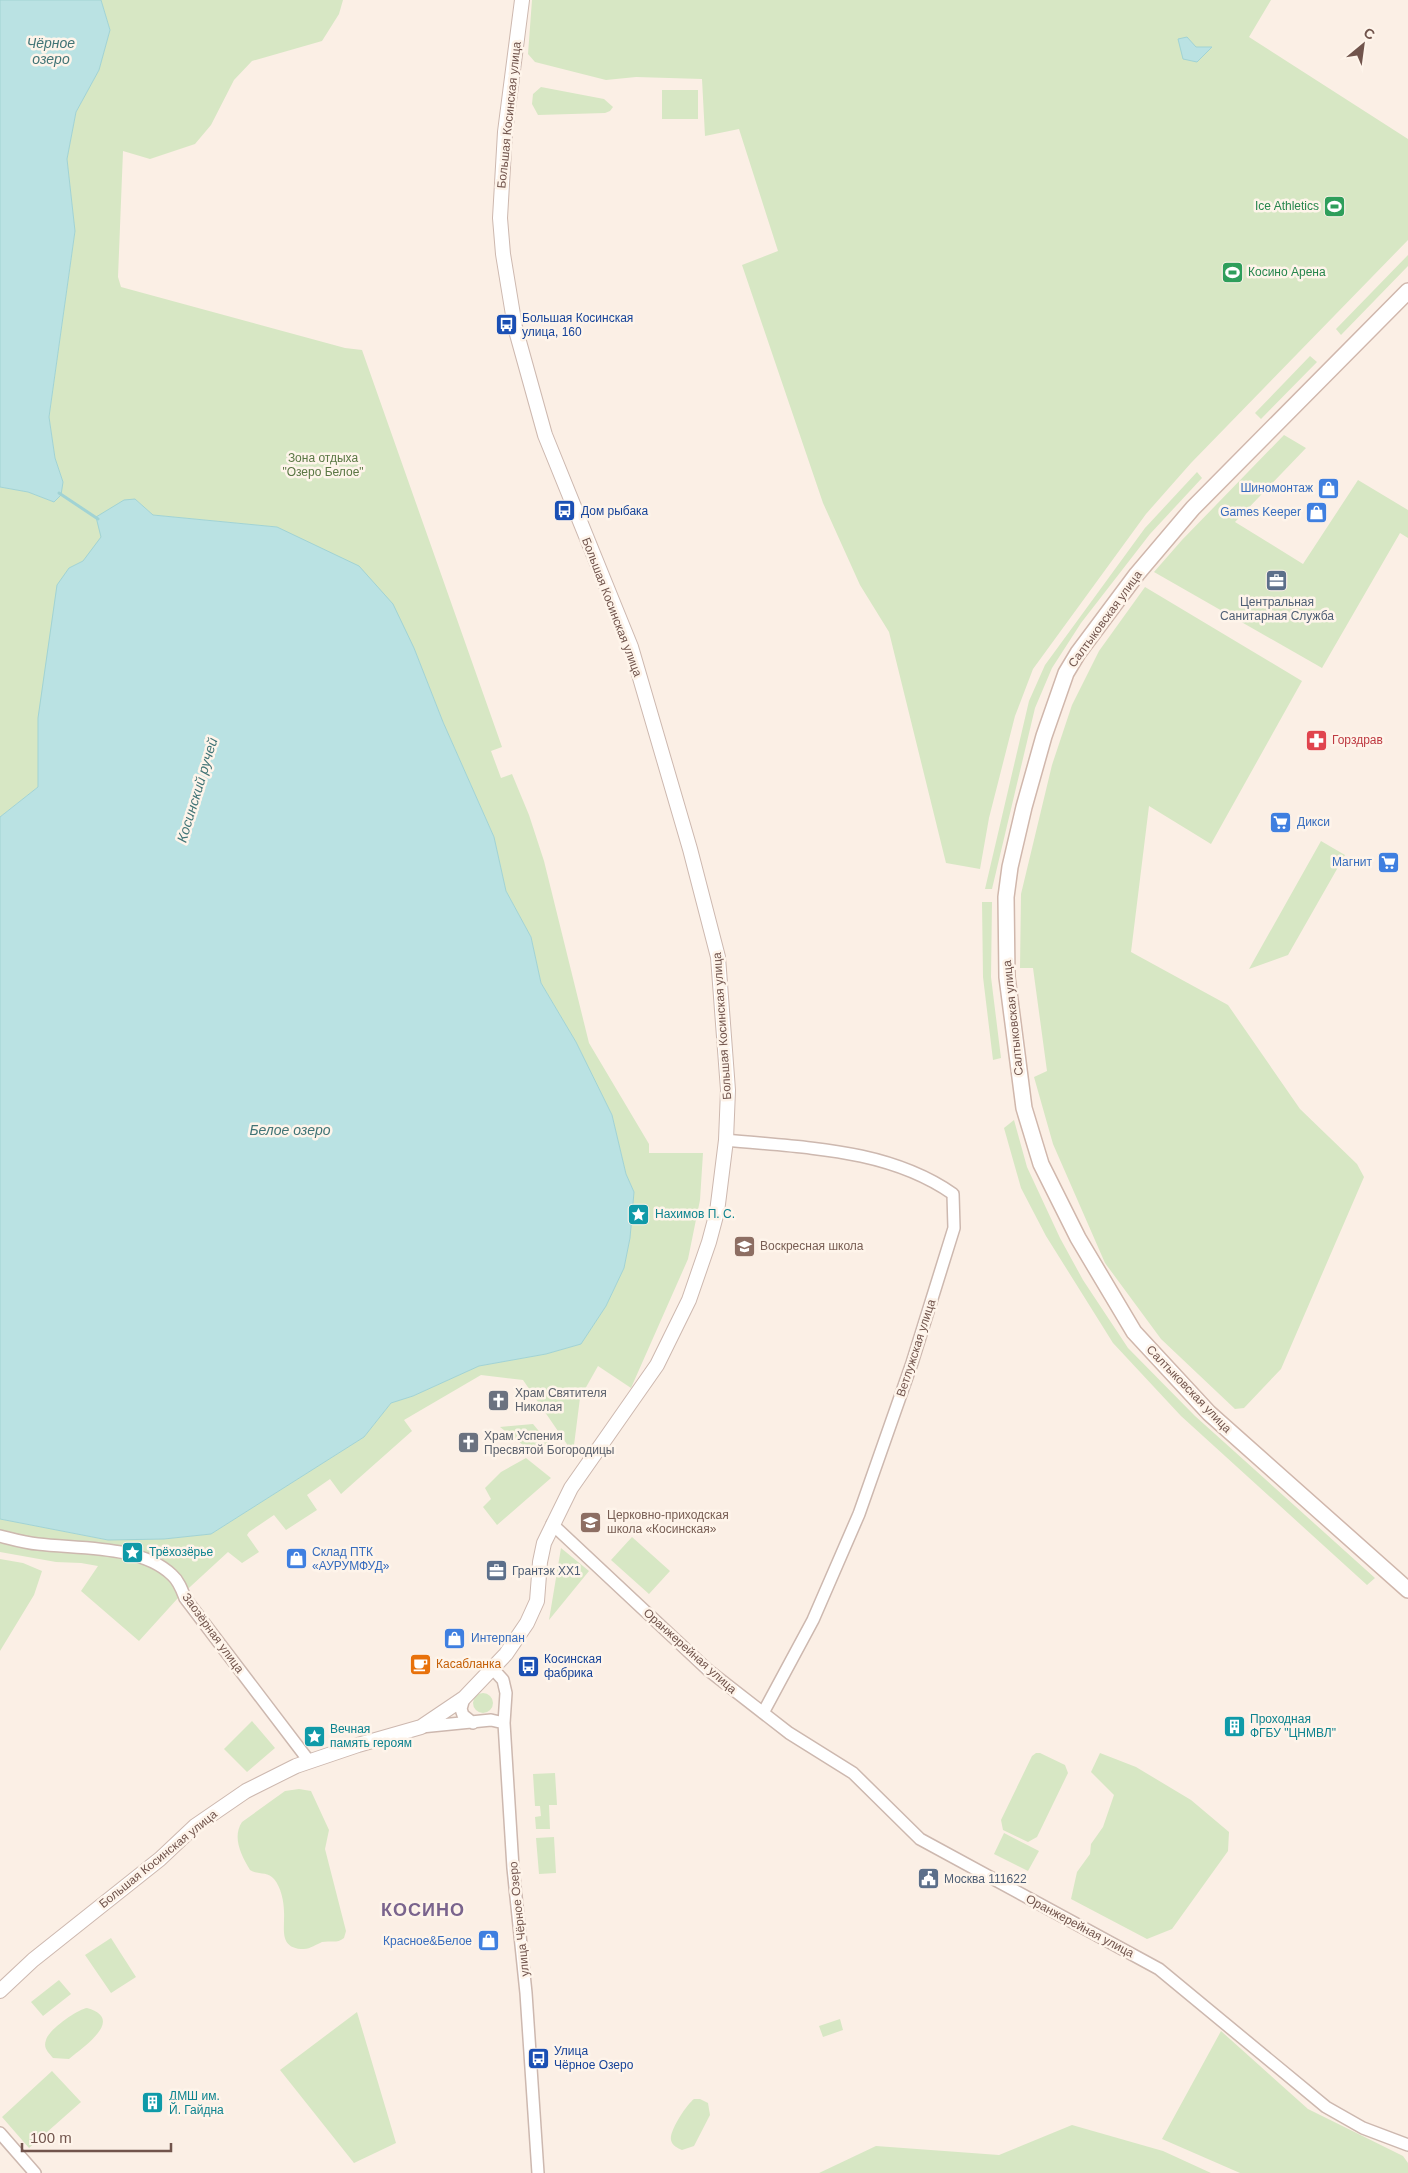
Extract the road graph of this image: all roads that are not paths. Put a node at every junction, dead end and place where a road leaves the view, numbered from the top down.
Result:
1 (522, 0) edge
2 (1408, 290) edge
3 (726, 1140) junction
4 (552, 1524) junction
5 (0, 1536) edge
6 (1408, 1590) edge
7 (493, 1669) junction
8 (464, 1698) junction
9 (763, 1713) junction
10 (473, 1723) junction
11 (504, 1723) junction
12 (421, 1727) junction
13 (309, 1761) junction
14 (0, 1991) edge
15 (0, 2132) edge
16 (1408, 2145) edge
17 (36, 2173) edge
18 (538, 2173) edge

1 - 3 street, Большая Косинская улица
2 - 6 main road, Салтыковская улица
3 - 4 street, Большая Косинская улица
3 - 9 street, Ветлужская улица
4 - 7 street, Большая Косинская улица
4 - 9 street, Оранжерейная улица
5 - 13 street, Заозёрная улица
7 - 8 street, Большая Косинская улица
7 - 11 street, улица Чёрное Озеро
8 - 10 street
8 - 12 street, Большая Косинская улица
9 - 16 street, Оранжерейная улица
10 - 11 street
10 - 12 street
11 - 18 street, улица Чёрное Озеро
12 - 13 street, Большая Косинская улица
13 - 14 street, Большая Косинская улица
15 - 17 street

